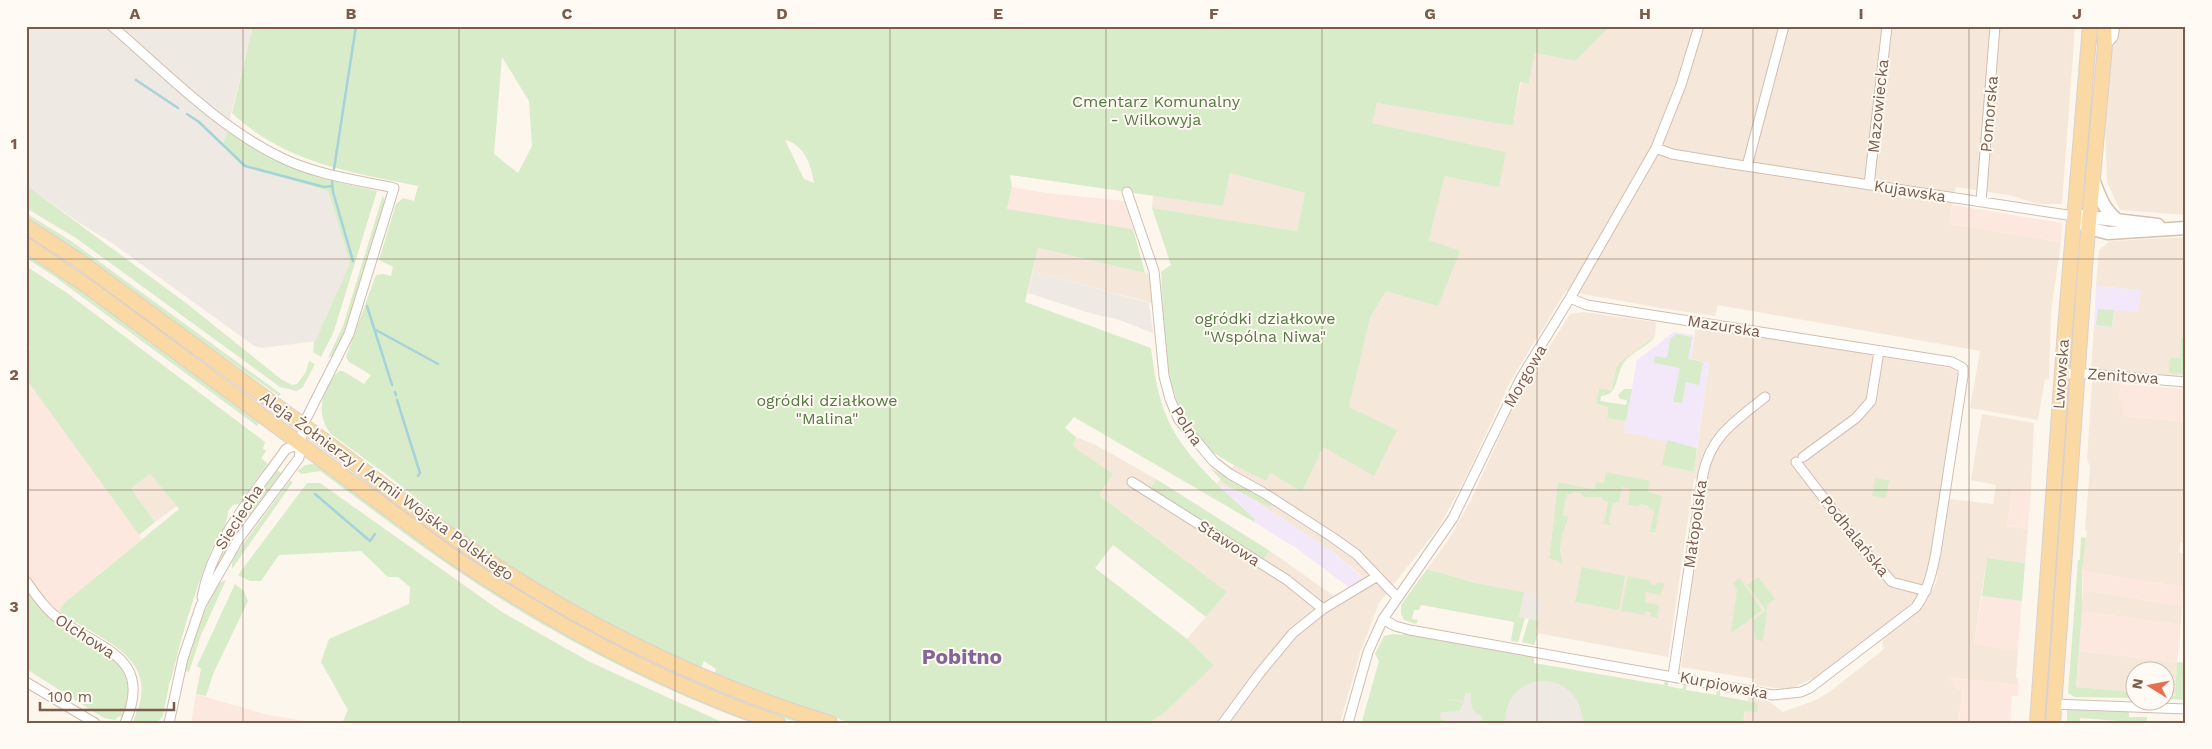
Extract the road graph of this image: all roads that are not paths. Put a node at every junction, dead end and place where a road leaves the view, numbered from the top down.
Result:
1 (112, 26) edge
2 (1699, 26) edge
3 (1784, 26) edge
4 (1887, 26) edge
5 (1996, 26) edge
6 (2090, 26) edge
7 (2104, 26) edge
8 (2115, 26) edge
9 (2104, 46) junction
10 (1656, 148) junction
11 (1746, 166) junction
12 (2093, 178) junction
13 (1869, 185) junction
14 (1127, 192) dead end
15 (1981, 202) junction
16 (2074, 216) junction
17 (2116, 219) junction
18 (2089, 222) junction
19 (26, 226) edge
20 (2183, 228) edge
21 (2108, 233) junction
22 (26, 245) edge
23 (2086, 254) junction
24 (1570, 298) junction
25 (1879, 351) junction
26 (1963, 368) joint
27 (2077, 373) junction
28 (2061, 378) junction
29 (2186, 382) edge
30 (1765, 397) dead end
31 (303, 425) junction
32 (300, 444) junction
33 (1132, 482) dead end
34 (1376, 577) junction
35 (26, 581) edge
36 (1926, 591) junction
37 (1397, 597) junction
38 (201, 605) junction
39 (1323, 609) junction
40 (1383, 619) junction
41 (1673, 676) junction
42 (26, 682) edge
43 (2054, 704) junction
44 (2186, 709) edge
45 (95, 723) edge
46 (125, 723) edge
47 (169, 723) edge
48 (778, 723) edge
49 (830, 723) edge
50 (1223, 723) edge
51 (1348, 723) edge
52 (2037, 723) edge
53 (2053, 723) edge

1 - 31 street, Sieciecha
2 - 10 street, Morgowa
3 - 11 street
4 - 13 street, Mazowiecka
5 - 15 street, Pomorska
6 - 16 main road, Lwowska
7 - 9 main road, Lwowska
8 - 9 street
9 - 12 main road, Lwowska
10 - 11 street, Kujawska
10 - 24 street, Morgowa
11 - 13 street, Kujawska
12 - 17 street, Lwowska
12 - 18 main road, Lwowska
13 - 15 street, Kujawska
14 - 34 street, Polna
15 - 16 street, Kujawska
16 - 18 street
16 - 28 main road, Lwowska
17 - 18 street
17 - 20 street
18 - 21 street
18 - 23 main road, Lwowska
19 - 31 main road, Aleja Żołnierzy I Armii Wojska Polskiego
20 - 21 street
21 - 23 street
22 - 32 main road, Aleja Żołnierzy I Armii Wojska Polskiego
23 - 27 main road, Lwowska
24 - 25 street, Mazurska
24 - 37 street, Morgowa
25 - 26 street, Mazurska
25 - 36 street, Podhalańska
26 - 36 street, Kurpiowska
27 - 28 street, Zenitowa
27 - 29 street, Zenitowa
27 - 43 main road, Lwowska
28 - 52 main road, Lwowska
30 - 41 street, Małopolska
31 - 32 street, Sieciecha
31 - 49 main road, Aleja Żołnierzy I Armii Wojska Polskiego
32 - 38 street, Sieciecha
32 - 38 street, Sieciecha
32 - 48 main road, Aleja Żołnierzy I Armii Wojska Polskiego
33 - 39 street, Stawowa
34 - 37 street, Polna
34 - 39 street
35 - 46 street, Olchowa
36 - 41 street, Kurpiowska
37 - 40 street, Morgowa
38 - 47 street, Sieciecha
39 - 50 street
40 - 41 street, Kurpiowska
40 - 51 street, Morgowa
42 - 45 street
43 - 44 street
43 - 53 main road, Lwowska

